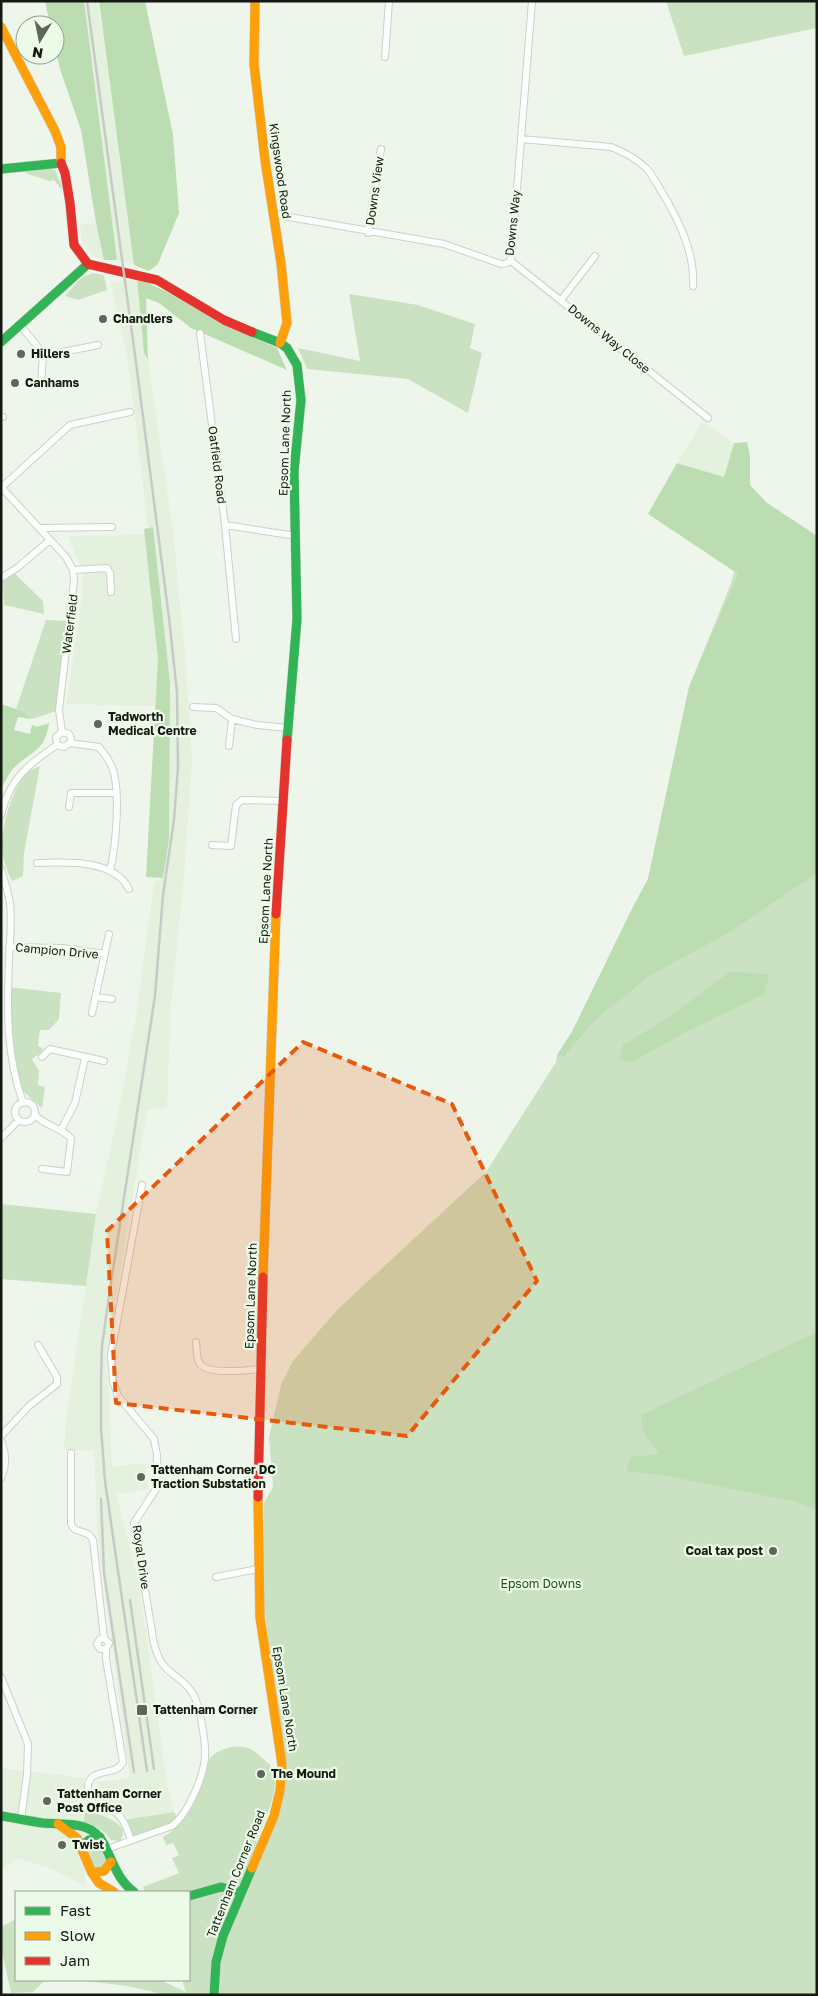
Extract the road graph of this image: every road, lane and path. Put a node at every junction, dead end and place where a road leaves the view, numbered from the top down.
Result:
1 (254, 1) edge
2 (389, 1) edge
3 (532, 1) edge
4 (1, 27) edge
5 (385, 58) dead end
6 (521, 139) junction
7 (381, 149) dead end
8 (61, 163) junction
9 (1, 169) edge
10 (272, 214) junction
11 (368, 232) junction
12 (595, 256) dead end
13 (511, 261) junction
14 (88, 264) junction
15 (693, 286) dead end
16 (561, 300) junction
17 (20, 325) junction
18 (200, 333) dead end
19 (1, 342) edge
20 (280, 343) junction
21 (98, 345) dead end
22 (43, 353) junction
23 (41, 385) dead end
24 (130, 412) dead end
25 (708, 418) dead end
26 (2, 487) edge
27 (225, 525) junction
28 (112, 527) dead end
29 (39, 528) junction
30 (296, 536) junction
31 (50, 540) junction
32 (73, 570) junction
33 (1, 578) edge
34 (111, 592) dead end
35 (236, 639) dead end
36 (193, 707) dead end
37 (232, 718) junction
38 (288, 728) junction
39 (62, 732) junction
40 (70, 743) junction
41 (57, 744) junction
42 (229, 746) dead end
43 (116, 793) junction
44 (283, 801) junction
45 (69, 807) dead end
46 (1, 815) edge
47 (212, 845) dead end
48 (37, 863) dead end
49 (1, 869) edge
50 (110, 870) junction
51 (2, 878) edge
52 (129, 889) dead end
53 (109, 934) dead end
54 (9, 947) junction
55 (105, 954) junction
56 (95, 996) junction
57 (112, 1000) dead end
58 (4, 1005) edge
59 (92, 1013) dead end
60 (42, 1057) dead end
61 (85, 1058) junction
62 (104, 1061) dead end
63 (23, 1103) junction
64 (35, 1115) junction
65 (19, 1120) junction
66 (61, 1130) junction
67 (1, 1138) edge
68 (42, 1169) dead end
69 (142, 1185) dead end
70 (196, 1342) dead end
71 (38, 1345) dead end
72 (260, 1369) junction
73 (1, 1436) edge
74 (1, 1440) edge
75 (71, 1453) dead end
76 (1, 1478) edge
77 (258, 1569) junction
78 (216, 1577) dead end
79 (1, 1676) edge
80 (282, 1764) joint
81 (1, 1816) edge
82 (21, 1819) junction
83 (58, 1824) junction
84 (100, 1837) junction
85 (131, 1841) junction
86 (80, 1847) junction
87 (106, 1849) junction
88 (111, 1862) junction
89 (92, 1873) junction
90 (112, 1891) edge
91 (133, 1891) edge
92 (241, 1892) junction
93 (190, 1896) edge
94 (214, 1995) edge

1 - 10 main road, Kingswood Road
2 - 5 street
3 - 6 street, Downs Way
4 - 8 main road
6 - 13 street, Downs Way
6 - 15 street
7 - 11 street, Downs View
8 - 9 main road
8 - 14 main road
10 - 11 street, Downs Way
10 - 20 main road, Kingswood Road
11 - 13 street, Downs Way
12 - 16 street
13 - 16 street, Downs Way Close
14 - 17 main road
14 - 20 main road, Epsom Lane North
16 - 25 street, Downs Way Close
17 - 19 main road
17 - 22 street
18 - 27 street, Oatfield Road
20 - 30 main road, Epsom Lane North
21 - 22 street
22 - 23 street
24 - 26 street
26 - 29 street
27 - 30 street
27 - 35 street, Oatfield Road
28 - 29 street
29 - 31 street
30 - 38 main road, Epsom Lane North
31 - 32 street
31 - 33 street
32 - 34 street
32 - 39 street, Waterfield
36 - 37 street
37 - 38 street
37 - 42 street
38 - 44 main road, Epsom Lane North
39 - 40 street
39 - 41 street
40 - 41 street
40 - 43 street
41 - 46 street
43 - 45 street
43 - 50 street
44 - 47 street
44 - 72 main road, Epsom Lane North
48 - 50 street
49 - 51 street
50 - 52 street
51 - 54 street
53 - 55 street
54 - 55 street, Campion Drive
54 - 58 street
55 - 56 street
56 - 57 street
56 - 59 street
58 - 63 street
60 - 61 street
61 - 62 street
61 - 66 street
63 - 64 street
63 - 65 street
64 - 65 street
64 - 66 street
65 - 67 street
66 - 68 street
69 - 85 street, Royal Drive
70 - 72 street
71 - 73 street
72 - 77 main road, Epsom Lane North
74 - 76 street
75 - 85 street
77 - 78 street
77 - 80 main road, Epsom Lane North
79 - 82 street
80 - 92 main road, Tattenham Corner Road
81 - 82 main road
82 - 83 main road
83 - 84 main road
83 - 86 main road
84 - 86 main road
84 - 87 main road
85 - 87 street, Royal Drive
86 - 89 main road
87 - 88 main road
88 - 89 main road
88 - 91 main road
89 - 90 main road
92 - 93 main road
92 - 94 main road, Tattenham Corner Road

